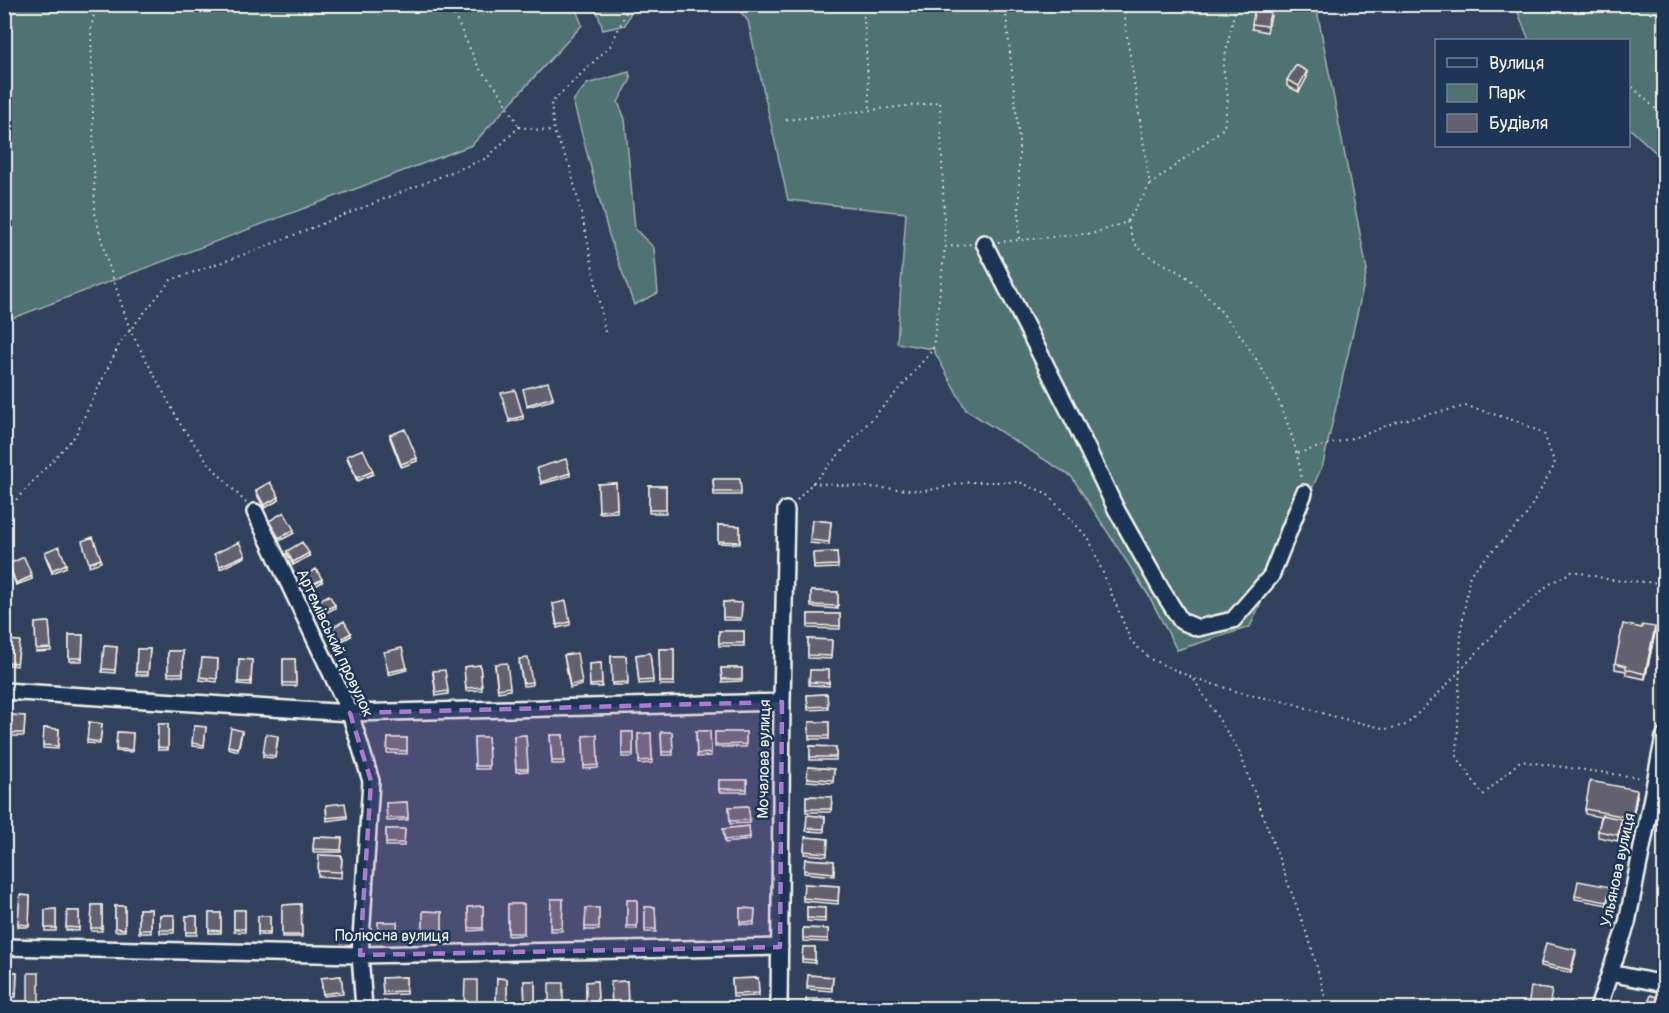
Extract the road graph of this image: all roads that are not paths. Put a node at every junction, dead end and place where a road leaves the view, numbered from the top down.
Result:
1 (984, 243) dead end
2 (1304, 493) road end
3 (786, 510) dead end
4 (255, 512) road end
5 (4, 691) edge
6 (782, 702) junction
7 (350, 713) junction
8 (1665, 737) edge
9 (4, 947) edge
10 (780, 947) junction
11 (360, 955) junction
12 (1610, 973) junction
13 (1665, 984) edge
14 (364, 1008) edge
15 (779, 1008) edge
16 (1598, 1008) edge

1 - 2 street
3 - 6 street, Мочалова вулиця
4 - 7 street, Артемівський провулок
5 - 7 street
6 - 7 street
6 - 10 street, Мочалова вулиця
7 - 11 street, Артемівський провулок
8 - 12 street, Ульянова вулиця
9 - 11 street, Полюсна вулиця
10 - 11 street, Полюсна вулиця
10 - 15 street, Мочалова вулиця
11 - 14 street, Артемівський провулок
12 - 13 street
12 - 16 street, Ульянова вулиця

